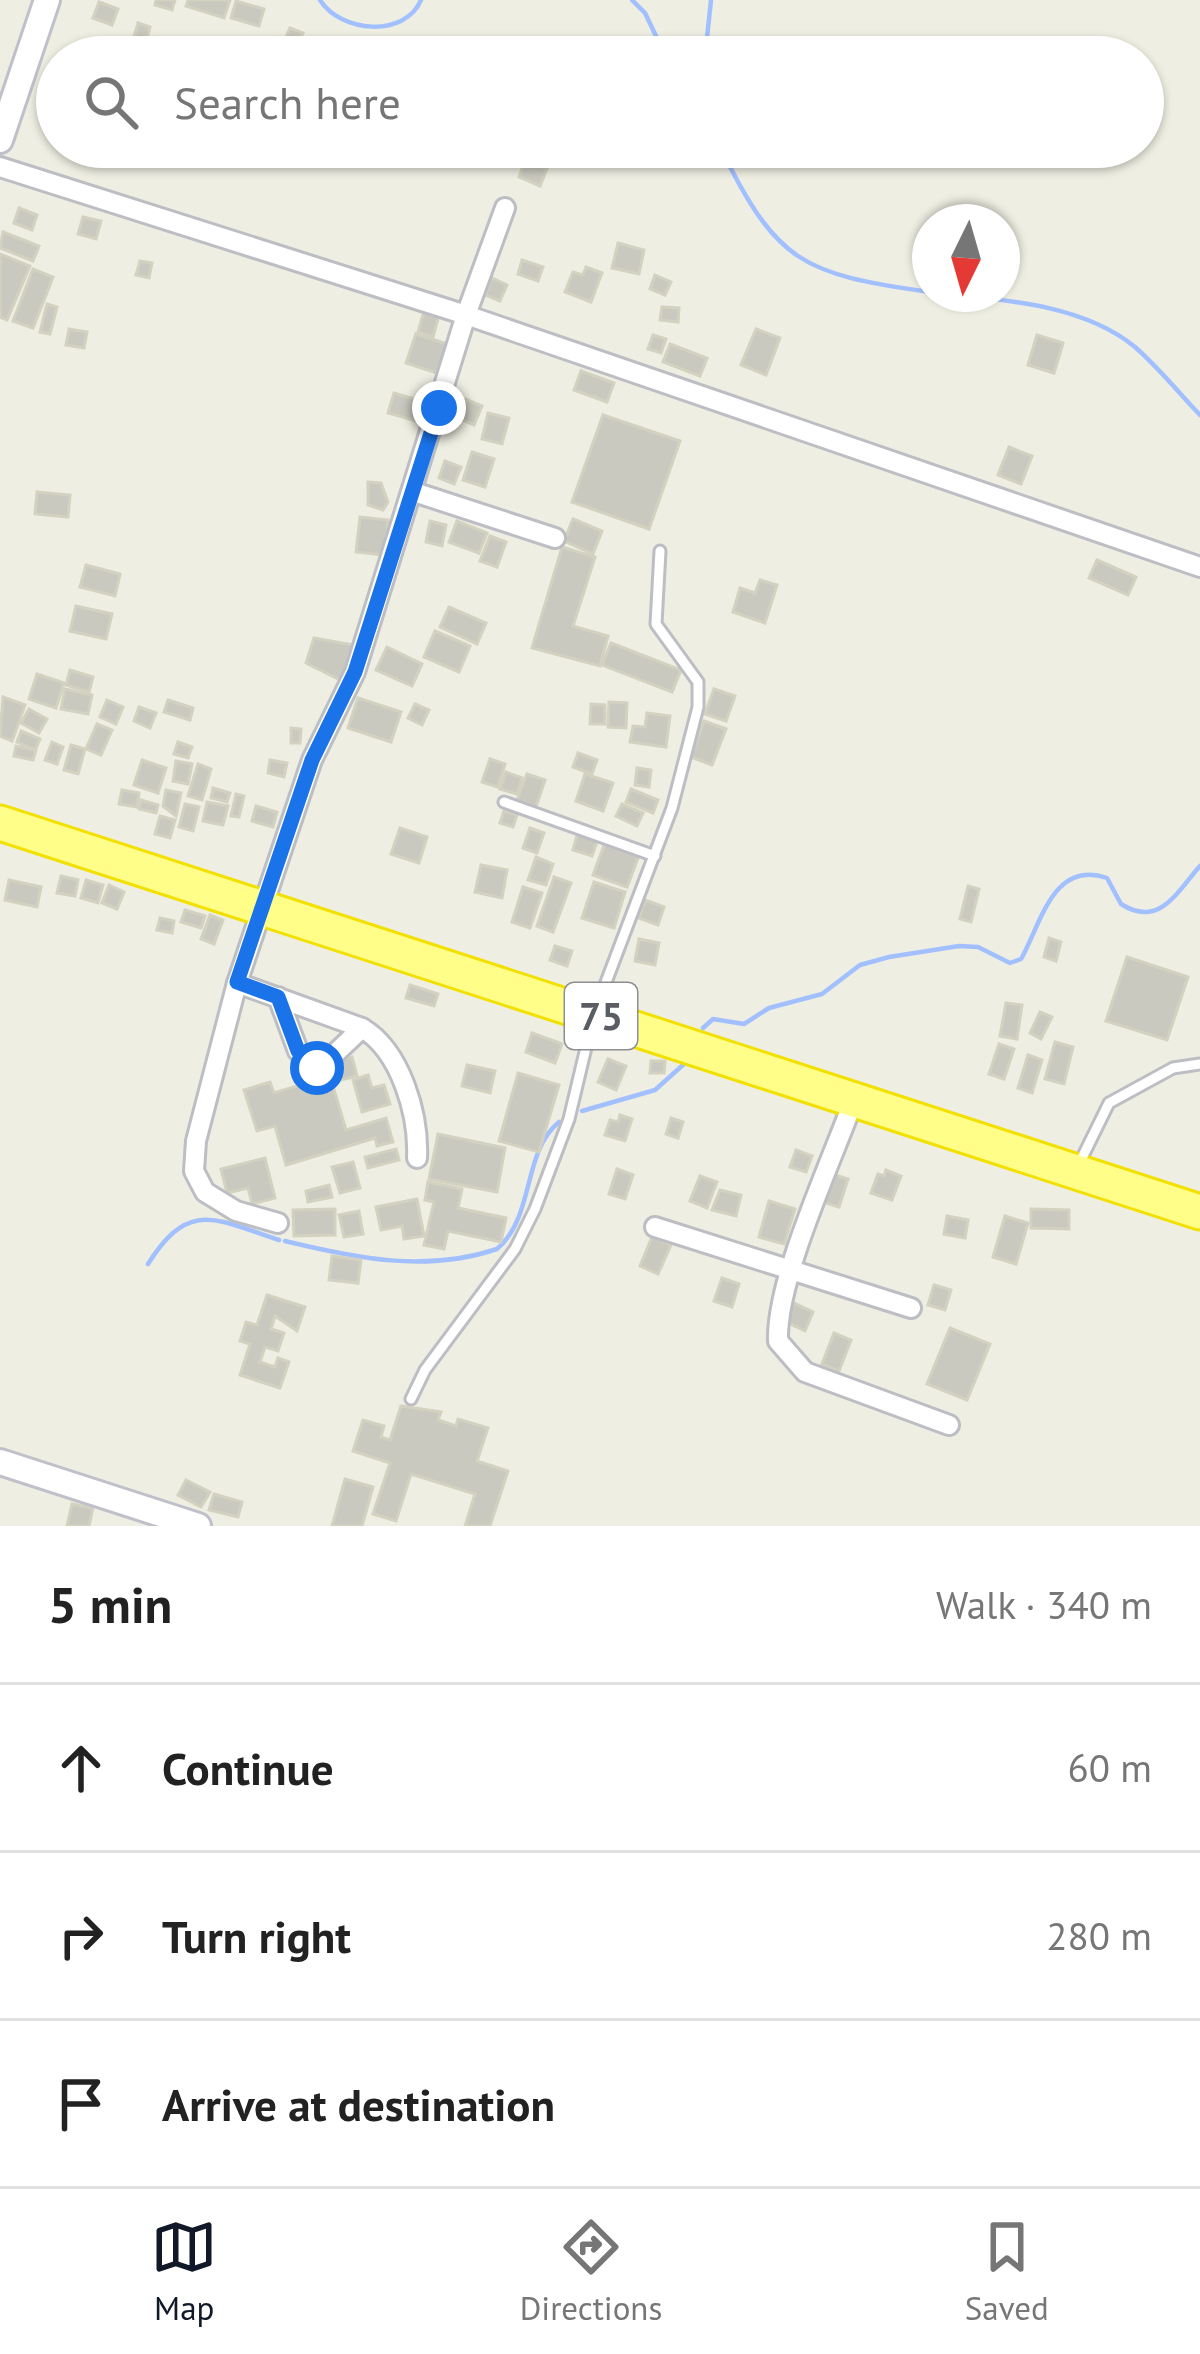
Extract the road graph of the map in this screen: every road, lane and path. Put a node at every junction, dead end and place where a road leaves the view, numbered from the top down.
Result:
1 (47, 0) edge
2 (0, 140) edge
3 (0, 167) edge
4 (505, 208) dead end
5 (466, 315) junction
6 (414, 492) junction
7 (555, 538) dead end
8 (660, 551) dead end
9 (1200, 567) edge
10 (504, 802) dead end
11 (0, 823) edge
12 (655, 856) junction
13 (265, 907) junction
14 (237, 982) junction
15 (278, 997) junction
16 (594, 1014) junction
17 (362, 1028) junction
18 (1200, 1064) edge
19 (854, 1099) junction
20 (417, 1158) dead end
21 (1075, 1172) junction
22 (1200, 1212) edge
23 (278, 1223) dead end
24 (655, 1227) dead end
25 (794, 1268) junction
26 (911, 1308) dead end
27 (411, 1399) dead end
28 (949, 1425) dead end
29 (0, 1462) edge
30 (198, 1526) edge

1 - 2 street
3 - 5 street
4 - 5 street
5 - 6 street
5 - 9 street
6 - 7 street
6 - 13 street
8 - 12 lane
10 - 12 lane
11 - 13 highway, 75
12 - 16 lane
13 - 14 street
13 - 16 highway, 75
14 - 15 street
14 - 23 street
15 - 17 street
15 - 17 street
16 - 19 highway, 75
16 - 27 lane
17 - 20 street
18 - 21 lane
19 - 21 highway, 75
19 - 25 street
21 - 22 highway, 75
24 - 25 street
25 - 26 street
25 - 28 street
29 - 30 street

